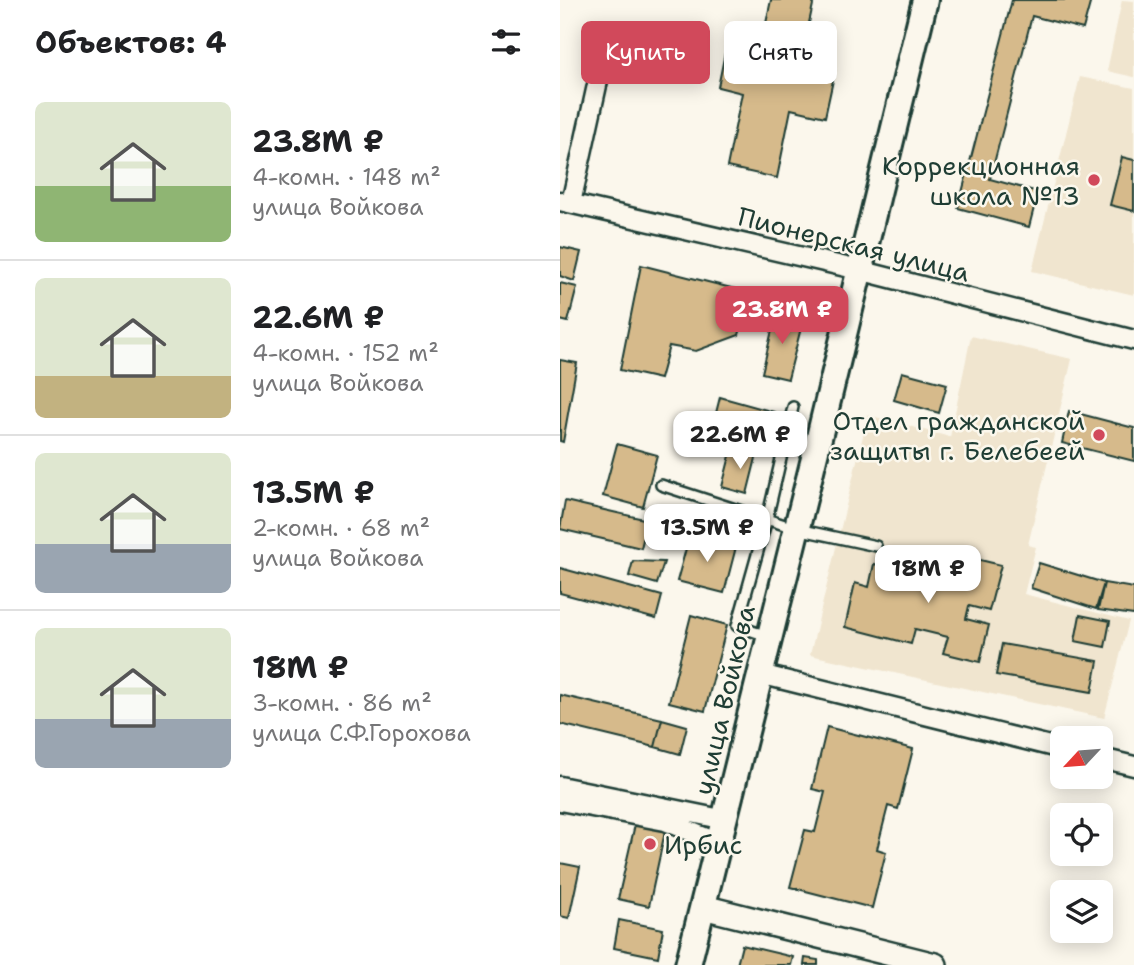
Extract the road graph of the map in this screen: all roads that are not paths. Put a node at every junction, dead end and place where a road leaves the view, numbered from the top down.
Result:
1 (925, 0) edge
2 (596, 84) edge
3 (565, 202) edge
4 (859, 270) junction
5 (1134, 340) edge
6 (793, 407) dead end
7 (661, 485) dead end
8 (766, 519) junction
9 (797, 529) junction
10 (876, 546) dead end
11 (769, 637) junction
12 (760, 674) junction
13 (1050, 746) edge
14 (1113, 761) edge
15 (1134, 766) edge
16 (560, 786) edge
17 (560, 801) edge
18 (723, 831) junction
19 (703, 907) junction
20 (688, 965) edge
21 (935, 965) edge

1 - 4 main road, улица Войкова
2 - 3 street
3 - 4 street, Пионерская улица
4 - 5 street, Пионерская улица
4 - 9 main road, улица Войкова
6 - 8 lane
7 - 8 lane
8 - 9 lane
8 - 11 lane
9 - 10 lane
9 - 11 main road, улица Войкова
11 - 12 main road, улица Войкова
12 - 13 street
12 - 18 main road, улица Войкова
14 - 15 street
16 - 18 street
17 - 18 street
18 - 19 main road, улица Войкова
19 - 20 main road, улица Войкова
19 - 21 street

